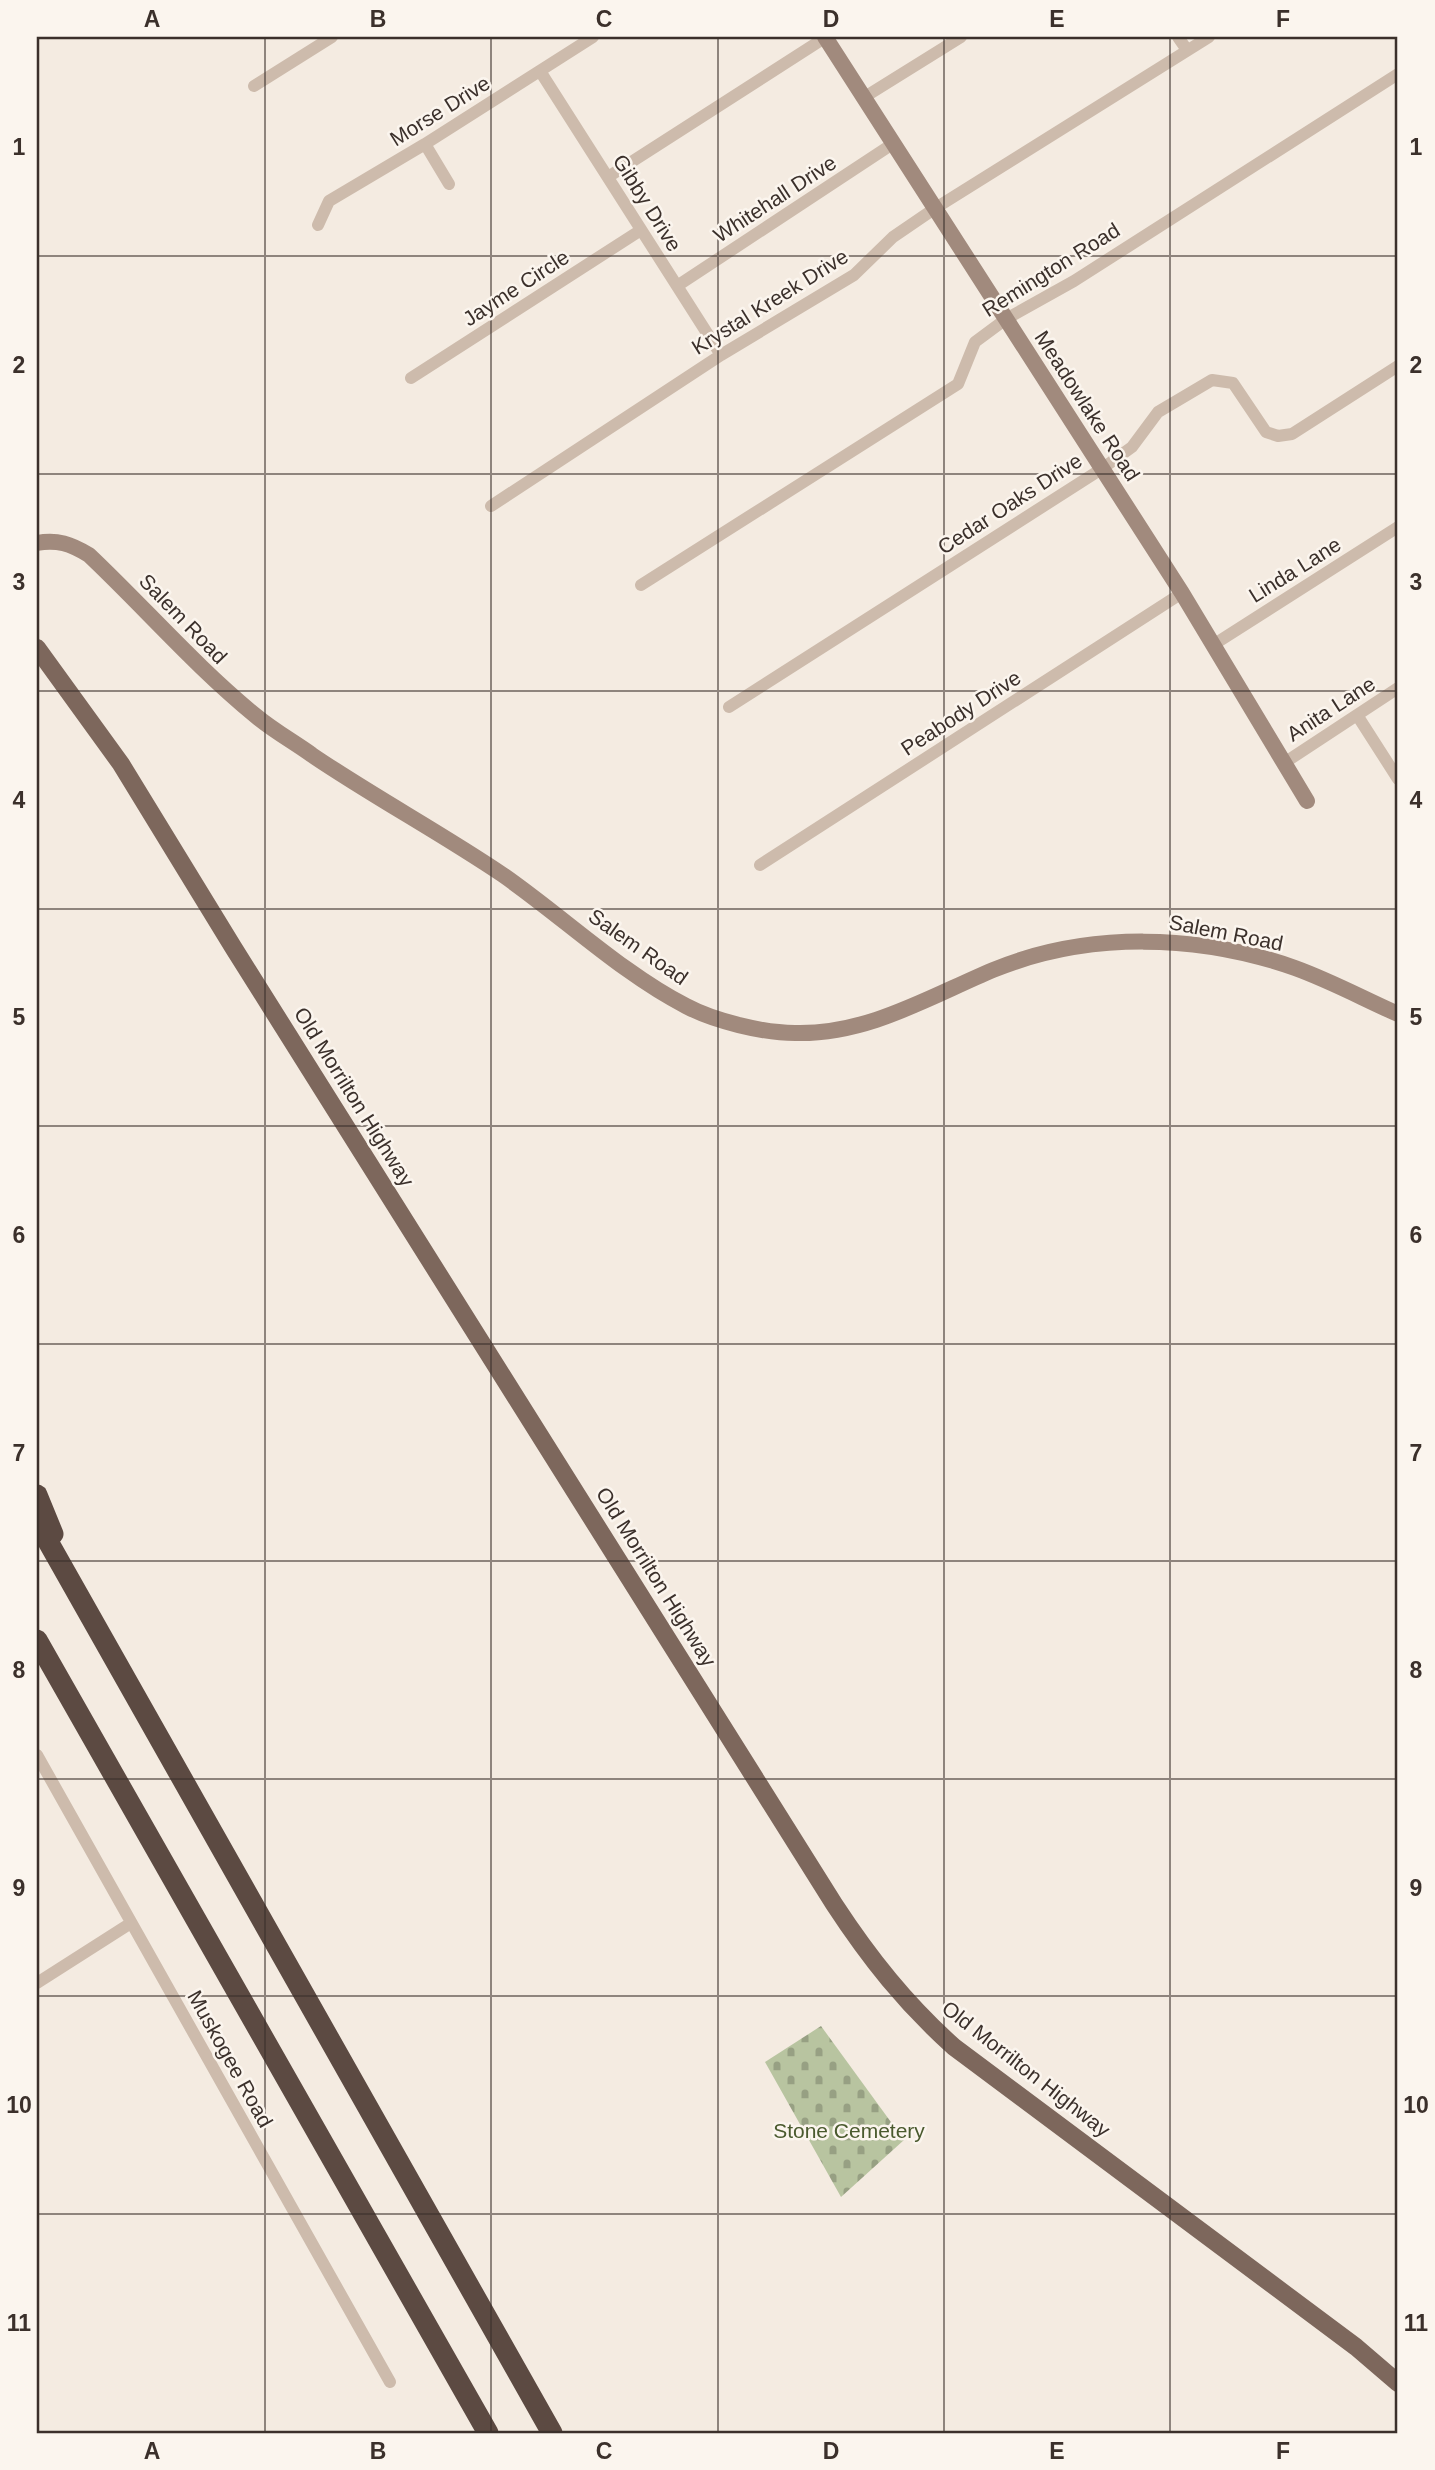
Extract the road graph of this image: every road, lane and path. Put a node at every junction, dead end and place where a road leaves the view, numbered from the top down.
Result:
1 (332, 37) edge
2 (593, 37) edge
3 (825, 37) edge
4 (961, 37) edge
5 (1178, 37) edge
6 (1209, 37) edge
7 (1187, 51) junction
8 (540, 71) junction
9 (1398, 74) edge
10 (254, 86) dead end
11 (863, 98) junction
12 (894, 144) junction
13 (425, 145) junction
14 (608, 177) junction
15 (449, 184) dead end
16 (934, 209) junction
17 (318, 225) dead end
18 (641, 230) junction
19 (677, 286) junction
20 (1006, 319) junction
21 (721, 355) junction
22 (1398, 366) edge
23 (411, 378) dead end
24 (1103, 468) junction
25 (491, 506) dead end
26 (1398, 527) edge
27 (37, 543) edge
28 (641, 585) dead end
29 (1182, 593) junction
30 (1213, 645) junction
31 (37, 648) edge
32 (1398, 688) edge
33 (729, 707) dead end
34 (1357, 715) junction
35 (1284, 763) junction
36 (1398, 779) edge
37 (1307, 801) dead end
38 (760, 865) dead end
39 (1398, 1014) edge
40 (37, 1495) edge
41 (37, 1522) edge
42 (80, 1597) junction
43 (37, 1640) edge
44 (37, 1755) edge
45 (131, 1923) junction
46 (37, 1983) edge
47 (390, 2382) dead end
48 (1398, 2383) edge
49 (488, 2433) edge
50 (552, 2433) edge

1 - 10 street
2 - 8 street, Morse Drive
3 - 11 main road, Meadowlake Road
3 - 14 street
4 - 11 street
5 - 7 street
6 - 7 street, Krystal Kreek Drive
7 - 16 street, Krystal Kreek Drive
8 - 13 street, Morse Drive
8 - 14 street, Gibby Drive
9 - 20 street, Remington Road
11 - 12 main road, Meadowlake Road
12 - 16 main road, Meadowlake Road
12 - 19 street, Whitehall Drive
13 - 15 street
13 - 17 street, Morse Drive
14 - 18 street, Gibby Drive
16 - 20 main road, Meadowlake Road
16 - 21 street, Krystal Kreek Drive
18 - 19 street, Gibby Drive
18 - 23 street, Jayme Circle
19 - 21 street, Gibby Drive
20 - 24 main road, Meadowlake Road
20 - 28 street, Remington Road
21 - 25 street, Krystal Kreek Drive
22 - 24 street, Cedar Oaks Drive
24 - 29 main road, Meadowlake Road
24 - 33 street, Cedar Oaks Drive
26 - 30 street, Linda Lane
27 - 39 main road, Salem Road
29 - 30 main road, Meadowlake Road
29 - 38 street, Peabody Drive
30 - 35 main road, Meadowlake Road
31 - 48 main road, Old Morrilton Highway
32 - 34 street, Anita Lane
34 - 35 street, Anita Lane
34 - 36 street
35 - 37 main road, Meadowlake Road
40 - 42 highway
41 - 42 highway
42 - 50 highway
43 - 49 highway
44 - 45 street, Muskogee Road
45 - 46 street
45 - 47 street, Muskogee Road

